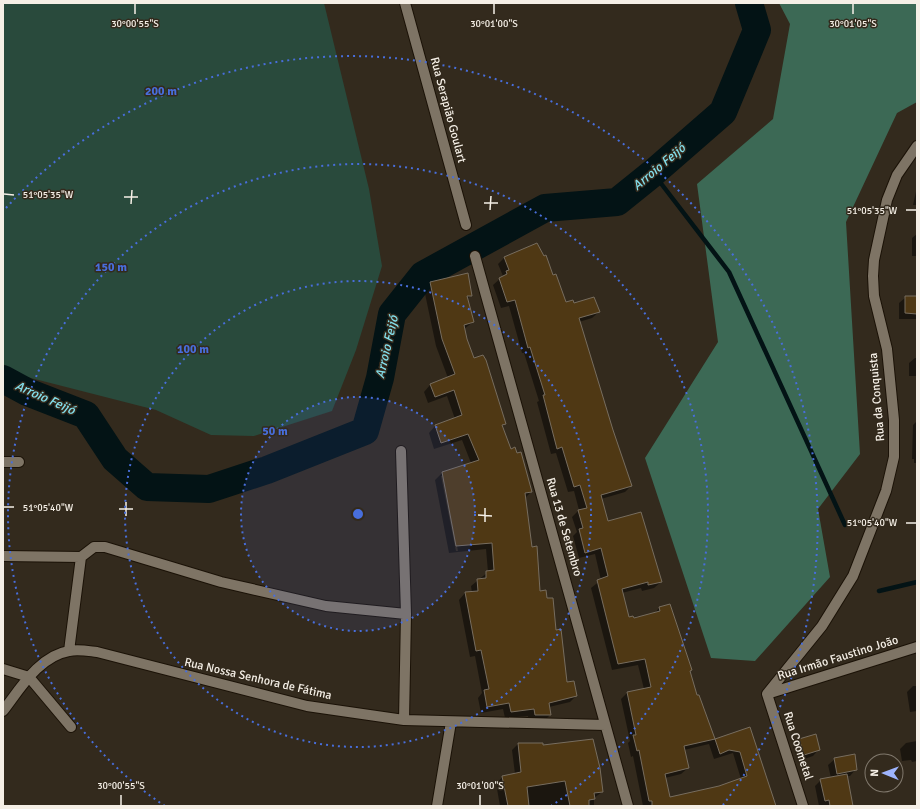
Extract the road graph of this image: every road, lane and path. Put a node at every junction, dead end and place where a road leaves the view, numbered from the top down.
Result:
1 (405, 3) edge
2 (917, 146) edge
3 (466, 225) dead end
4 (475, 256) dead end
5 (402, 451) dead end
6 (3, 462) edge
7 (19, 462) dead end
8 (3, 556) edge
9 (81, 557) junction
10 (406, 614) junction
11 (917, 647) edge
12 (69, 651) junction
13 (3, 669) edge
14 (29, 677) junction
15 (767, 694) junction
16 (3, 711) edge
17 (404, 720) junction
18 (451, 722) junction
19 (605, 725) junction
20 (71, 727) dead end
21 (437, 806) edge
22 (628, 806) edge
23 (803, 806) edge

1 - 3 street, Rua Serapião Goulart
2 - 15 street, Rua da Conquista
4 - 19 street, Rua 13 de Setembro
5 - 10 street
6 - 7 street
8 - 9 street
9 - 10 street
9 - 12 street
10 - 17 street
11 - 15 street, Rua Irmão Faustino João
12 - 14 street, Rua Nossa Senhora de Fátima
12 - 17 street, Rua Nossa Senhora de Fátima
13 - 14 street
14 - 16 street, Rua Nossa Senhora de Fátima
14 - 20 street
15 - 23 street, Rua Coometal
17 - 18 street, Rua Nossa Senhora de Fátima
18 - 19 street, Rua Nossa Senhora de Fátima
18 - 21 street
19 - 22 street, Rua 13 de Setembro

